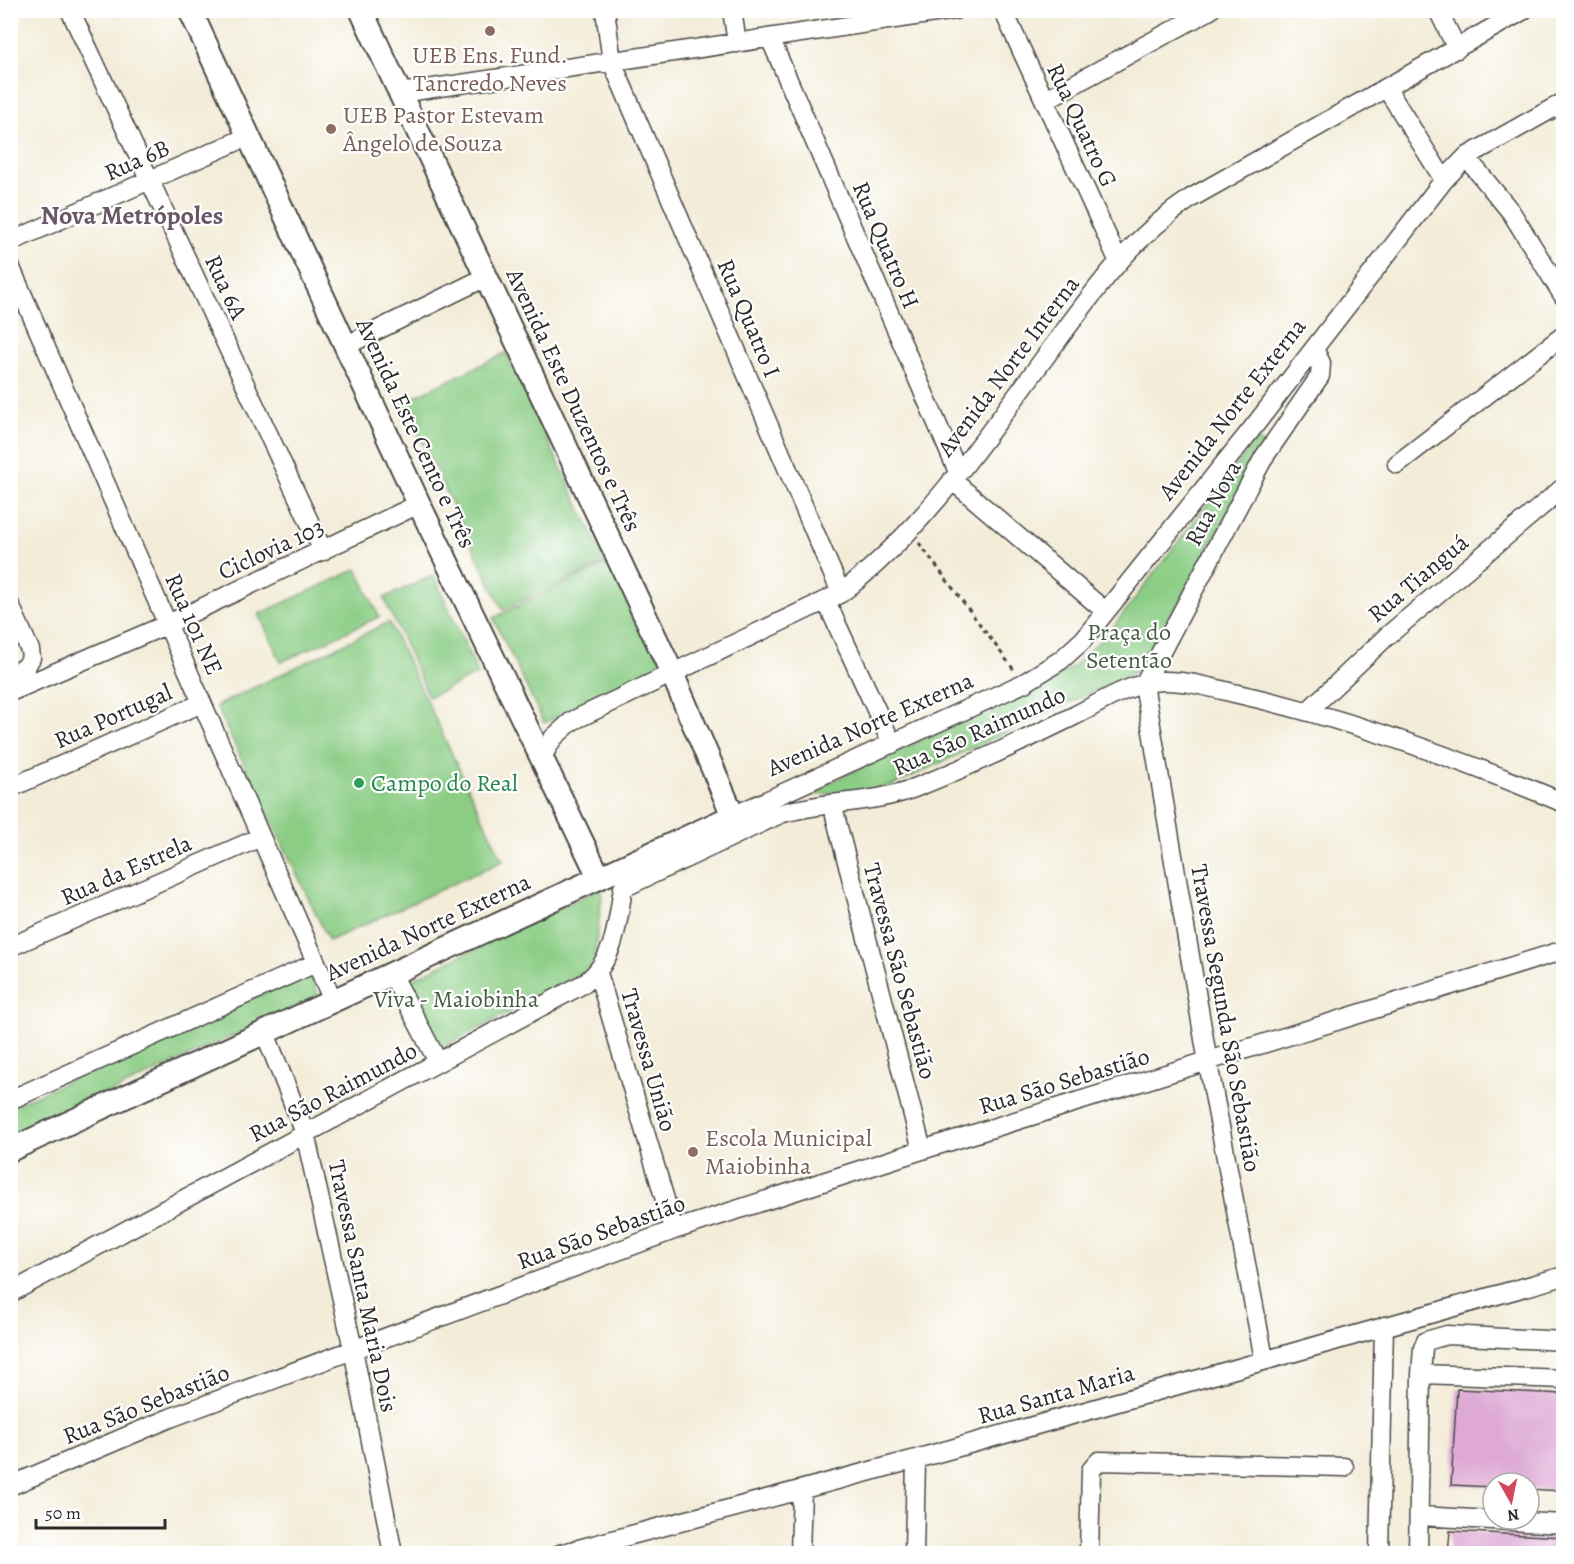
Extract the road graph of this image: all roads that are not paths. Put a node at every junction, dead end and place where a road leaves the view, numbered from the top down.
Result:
1 (70, 10) edge
2 (190, 10) edge
3 (361, 10) edge
4 (605, 10) edge
5 (732, 10) edge
6 (955, 10) edge
7 (1003, 10) edge
8 (1210, 10) edge
9 (1438, 10) edge
10 (1524, 10) edge
11 (865, 17) edge
12 (770, 38) junction
13 (737, 43) junction
14 (1457, 49) junction
15 (612, 62) junction
16 (1387, 89) junction
17 (400, 93) junction
18 (1045, 100) junction
19 (1563, 102) edge
20 (249, 136) junction
21 (1466, 157) junction
22 (149, 180) junction
23 (1444, 180) junction
24 (10, 242) edge
25 (1118, 260) junction
26 (10, 266) edge
27 (486, 277) junction
28 (1563, 297) edge
29 (1563, 335) edge
30 (345, 346) junction
31 (1314, 349) junction
32 (1398, 464) dead end
33 (955, 476) junction
34 (1563, 486) edge
35 (420, 504) junction
36 (323, 551) junction
37 (834, 597) junction
38 (10, 605) edge
39 (1105, 611) junction
40 (168, 624) junction
41 (672, 673) junction
42 (10, 674) edge
43 (1144, 684) junction
44 (10, 692) edge
45 (202, 703) junction
46 (1308, 711) junction
47 (892, 744) junction
48 (542, 757) junction
49 (10, 788) edge
50 (1563, 803) edge
51 (832, 804) junction
52 (733, 816) junction
53 (261, 837) junction
54 (612, 878) junction
55 (10, 947) edge
56 (1563, 950) edge
57 (316, 963) junction
58 (598, 973) junction
59 (392, 974) junction
60 (333, 1001) junction
61 (266, 1034) junction
62 (438, 1062) junction
63 (1208, 1063) junction
64 (10, 1100) edge
65 (305, 1133) junction
66 (922, 1149) junction
67 (10, 1150) edge
68 (674, 1230) junction
69 (1563, 1276) edge
70 (10, 1293) edge
71 (1384, 1326) junction
72 (1563, 1341) edge
73 (353, 1349) junction
74 (1264, 1359) junction
75 (1421, 1374) junction
76 (1563, 1380) edge
77 (916, 1459) junction
78 (1344, 1467) dead end
79 (10, 1486) edge
80 (802, 1490) junction
81 (1419, 1516) junction
82 (1563, 1524) edge
83 (393, 1554) edge
84 (560, 1554) edge
85 (800, 1554) edge
86 (914, 1554) edge
87 (1089, 1554) edge
88 (1379, 1554) edge
89 (1418, 1554) edge

1 - 22 street, Rua 6A
2 - 20 main road, Avenida Este Cento e Três
3 - 17 main road, Avenida Este Duzentos e Três
4 - 15 street, Rua Quatro I
5 - 13 street
6 - 11 street
7 - 18 street, Rua Quatro G
8 - 18 street
9 - 14 street
10 - 14 street, Avenida Norte Interna
11 - 12 street
12 - 13 street
12 - 33 street, Rua Quatro H
13 - 15 street
14 - 16 street, Avenida Norte Interna
15 - 17 street
15 - 37 street, Rua Quatro I
16 - 23 street
16 - 25 street, Avenida Norte Interna
17 - 27 main road, Avenida Este Duzentos e Três
18 - 25 street, Rua Quatro G
19 - 21 street, Avenida Norte Externa
20 - 22 street, Rua 6B
20 - 30 main road, Avenida Este Cento e Três
21 - 23 street, Avenida Norte Externa
21 - 28 street
22 - 24 street, Rua 6B
22 - 36 street, Rua 6A
23 - 31 street, Avenida Norte Externa
25 - 33 street, Avenida Norte Interna
26 - 40 street, Rua 101 NE
27 - 30 street
27 - 41 main road, Avenida Este Duzentos e Três
29 - 32 street
30 - 35 main road, Avenida Este Cento e Três
31 - 39 street, Avenida Norte Externa
31 - 43 street, Rua Nova
33 - 37 street, Avenida Norte Interna
33 - 39 street
34 - 46 street, Rua Tianguá
35 - 36 street, Ciclovia 103
35 - 48 main road, Avenida Este Cento e Três
36 - 40 street, Ciclovia 103
37 - 41 street, Avenida Norte Interna
37 - 47 street, Rua Quatro I
38 - 42 street
39 - 47 street, Avenida Norte Externa
40 - 44 street, Ciclovia 103
40 - 45 street, Rua 101 NE
41 - 48 street, Avenida Norte Interna
41 - 52 main road, Avenida Este Duzentos e Três
43 - 46 street, Rua São Raimundo
43 - 51 street, Rua São Raimundo
43 - 63 street, Travessa Segunda São Sebastião
45 - 49 street, Rua Portugal
45 - 53 street, Rua 101 NE
46 - 50 street, Rua São Raimundo
47 - 52 street, Avenida Norte Externa
48 - 54 main road, Avenida Este Cento e Três
51 - 54 street, Rua São Raimundo
51 - 66 street, Travessa São Sebastião
52 - 54 main road, Avenida Norte Externa
53 - 55 street, Rua da Estrela
53 - 57 street, Rua 101 NE
54 - 58 street, Rua São Raimundo
54 - 59 main road, Avenida Norte Externa
56 - 63 street, Rua São Sebastião
57 - 60 street, Rua 101 NE
57 - 64 street, Avenida Norte Externa
58 - 62 street, Rua São Raimundo
58 - 68 street, Travessa União
59 - 60 main road, Avenida Norte Externa
59 - 62 street
60 - 61 main road, Avenida Norte Externa
61 - 65 street, Travessa Santa Maria Dois
61 - 67 main road, Avenida Norte Externa
62 - 65 street, Rua São Raimundo
63 - 66 street, Rua São Sebastião
63 - 74 street, Travessa Segunda São Sebastião
65 - 70 street, Rua São Raimundo
65 - 73 street, Travessa Santa Maria Dois
66 - 68 street, Rua São Sebastião
68 - 73 street, Rua São Sebastião
69 - 71 street, Rua Santa Maria
71 - 74 street, Rua Santa Maria
71 - 88 street
72 - 75 street
73 - 79 street, Rua São Sebastião
73 - 83 street, Travessa Santa Maria Dois
74 - 77 street, Rua Santa Maria
75 - 76 street
75 - 81 street
77 - 80 street, Rua Santa Maria
77 - 86 street
78 - 87 street
80 - 84 street, Rua Santa Maria
80 - 85 street
81 - 82 street
81 - 89 street

